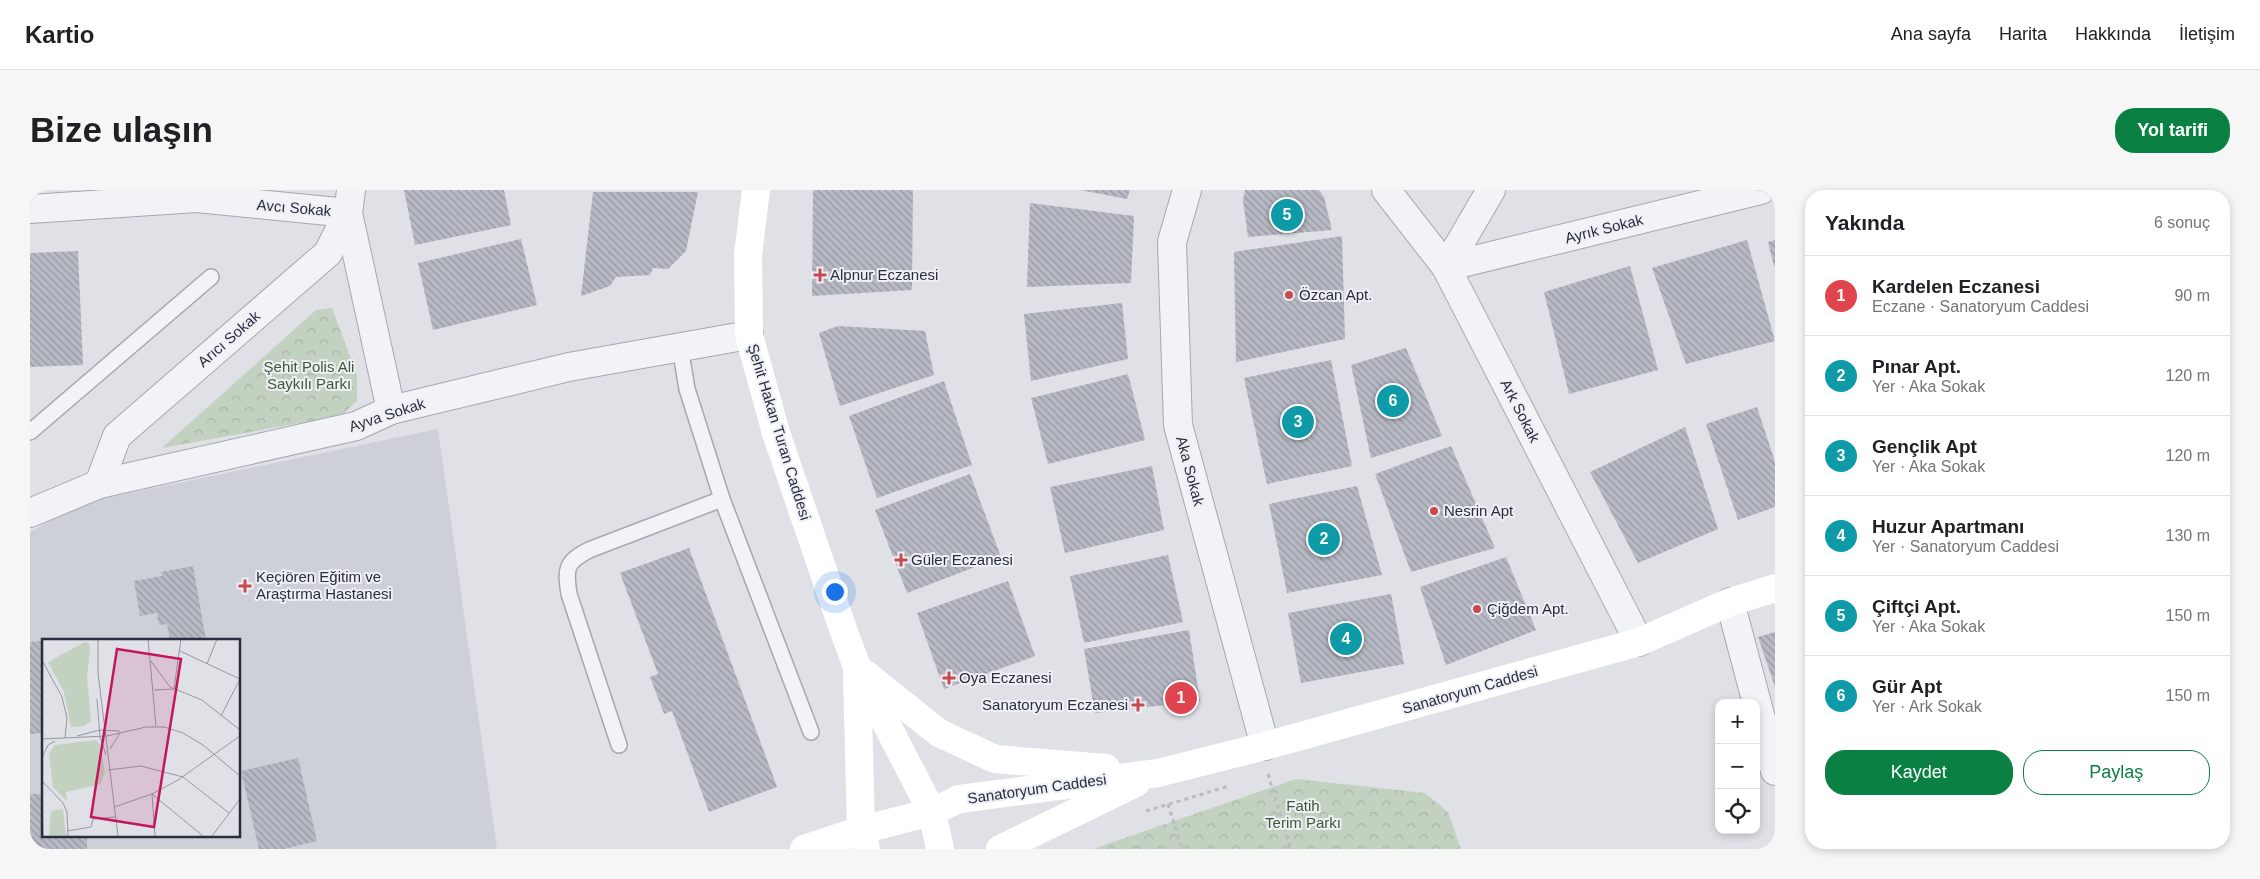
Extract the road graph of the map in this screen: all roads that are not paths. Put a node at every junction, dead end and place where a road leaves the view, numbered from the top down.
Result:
1 (756, 190) edge
2 (1187, 190) edge
3 (1386, 190) edge
4 (1491, 190) edge
5 (1761, 190) edge
6 (350, 201) edge
7 (30, 209) edge
8 (1446, 267) junction
9 (211, 276) dead end
10 (748, 335) junction
11 (680, 347) junction
12 (391, 410) junction
13 (30, 432) edge
14 (99, 484) junction
15 (722, 499) junction
16 (30, 513) edge
17 (1775, 588) edge
18 (1730, 602) junction
19 (1639, 642) junction
20 (857, 667) junction
21 (810, 732) dead end
22 (620, 745) dead end
23 (1265, 746) junction
24 (1775, 771) edge
25 (1158, 773) junction
26 (932, 812) junction
27 (864, 839) edge
28 (804, 849) edge
29 (940, 849) edge
30 (1000, 849) edge

1 - 10 main road, Şehit Hakan Turan Caddesi
2 - 23 street, Aka Sokak
3 - 8 street, Ark Sokak
4 - 8 street
5 - 8 street, Ayrık Sokak
6 - 7 street, Avcı Sokak
6 - 12 street
6 - 14 street, Arıcı Sokak
8 - 19 street, Ark Sokak
9 - 13 lane
10 - 11 street, Ayva Sokak
10 - 20 main road, Şehit Hakan Turan Caddesi
11 - 12 street, Ayva Sokak
11 - 15 lane
12 - 14 street, Ayva Sokak
14 - 16 street, Ayva Sokak
15 - 21 lane
15 - 22 lane
17 - 18 main road, Sanatoryum Caddesi
18 - 19 main road, Sanatoryum Caddesi
18 - 24 street
19 - 23 main road, Sanatoryum Caddesi
20 - 25 main road
20 - 26 main road
20 - 27 main road
23 - 25 main road, Sanatoryum Caddesi
25 - 26 main road, Sanatoryum Caddesi
25 - 30 main road, Sanatoryum Caddesi
26 - 27 main road, Sanatoryum Caddesi
26 - 29 main road
27 - 28 main road, Sanatoryum Caddesi

